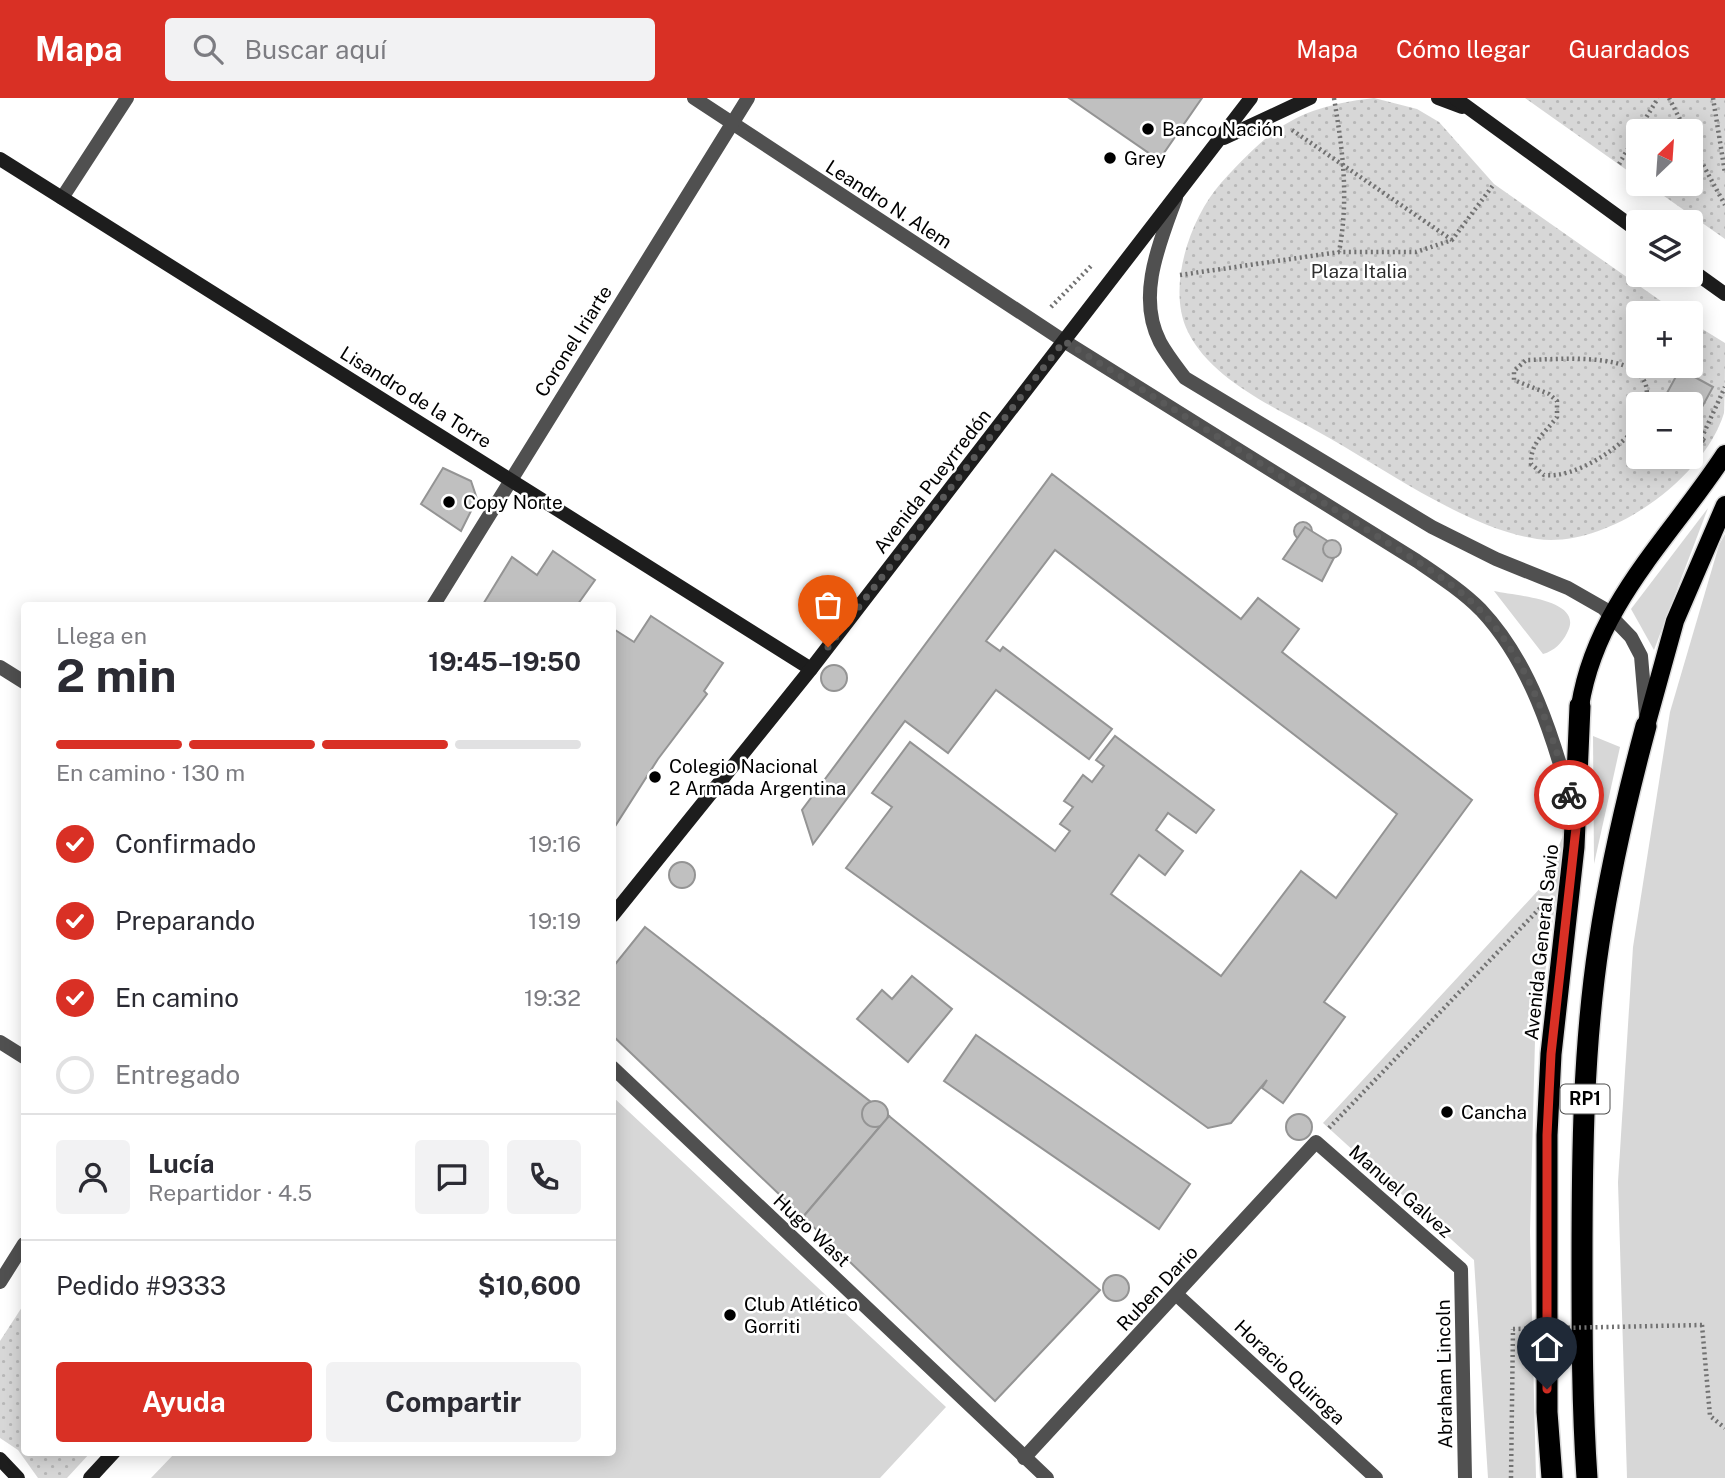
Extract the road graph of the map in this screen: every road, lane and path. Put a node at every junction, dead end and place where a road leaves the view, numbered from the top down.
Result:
1 (127, 98) edge
2 (694, 98) edge
3 (748, 98) edge
4 (1251, 98) edge
5 (1310, 98) edge
6 (1334, 98) edge
7 (1438, 98) edge
8 (1455, 98) edge
9 (1658, 98) edge
10 (1669, 98) edge
11 (1713, 98) edge
12 (1475, 112) junction
13 (1645, 119) edge
14 (1680, 119) edge
15 (732, 123) junction
16 (1283, 123) dead end
17 (1220, 140) junction
18 (1626, 152) edge
19 (0, 159) edge
20 (1619, 164) dead end
21 (1703, 165) edge
22 (1345, 166) junction
23 (1725, 173) edge
24 (1494, 184) dead end
25 (1176, 197) junction
26 (62, 198) junction
27 (1725, 205) edge
28 (1626, 222) edge
29 (1451, 240) junction
30 (1339, 252) junction
31 (1095, 262) dead end
32 (1181, 275) dead end
33 (1703, 278) edge
34 (1725, 294) edge
35 (1038, 324) junction
36 (1064, 341) junction
37 (1725, 387) edge
38 (1646, 392) edge
39 (1626, 440) edge
40 (1709, 443) dead end
41 (1725, 454) edge
42 (510, 478) junction
43 (1725, 505) edge
44 (435, 602) edge
45 (1611, 615) junction
46 (0, 667) edge
47 (811, 669) junction
48 (21, 680) edge
49 (1580, 706) joint
50 (1646, 726) junction
51 (1574, 815) junction
52 (1548, 900) dead end
53 (616, 911) edge
54 (0, 1042) edge
55 (21, 1055) edge
56 (616, 1071) edge
57 (1315, 1142) junction
58 (21, 1249) edge
59 (1461, 1269) joint
60 (0, 1282) edge
61 (1177, 1295) junction
62 (1725, 1428) edge
63 (110, 1456) edge
64 (0, 1458) edge
65 (1024, 1458) junction
66 (18, 1478) edge
67 (90, 1478) edge
68 (1046, 1478) edge
69 (1376, 1478) edge
70 (1465, 1478) edge
71 (1511, 1478) edge
72 (1552, 1478) edge
73 (1587, 1478) edge

1 - 26 street
2 - 15 street, Leandro N. Alem
3 - 15 street, Coronel Iriarte
4 - 17 main road, Avenida Pueyrredón
5 - 17 main road
6 - 22 path
7 - 12 main road
8 - 12 main road
9 - 13 path
10 - 14 path
11 - 23 path
12 - 28 main road
15 - 35 street, Leandro N. Alem
15 - 42 street, Coronel Iriarte
16 - 22 path
17 - 25 main road, Avenida Pueyrredón
18 - 20 path
19 - 26 main road, Lisandro de la Torre
21 - 27 path
22 - 29 path
22 - 30 path
24 - 29 path
25 - 36 main road, Avenida Pueyrredón
25 - 45 street
26 - 42 main road, Lisandro de la Torre
29 - 30 path
30 - 32 path
31 - 35 path
33 - 34 main road
35 - 36 street, Leandro N. Alem
36 - 47 main road, Avenida Pueyrredón
36 - 51 street, RP1
37 - 40 path
38 - 39 path
41 - 45 main road, Avenida General Savio / RP1
42 - 44 street, Coronel Iriarte
42 - 47 main road, Lisandro de la Torre
43 - 50 main road, RP1
45 - 49 main road, Avenida General Savio / RP1
45 - 50 street
46 - 48 street
47 - 53 main road, Avenida Pueyrredón
49 - 51 highway, Avenida General Savio / RP1
50 - 73 highway, RP1
51 - 72 highway, Avenida General Savio / RP1
52 - 57 path
54 - 55 street
56 - 65 street, Hugo Wast
57 - 59 street, Manuel Galvez
57 - 61 street, Ruben Dario
58 - 60 street
59 - 70 street, Abraham Lincoln
61 - 65 street, Ruben Dario
61 - 69 street, Horacio Quiroga
62 - 71 path, bridge
63 - 67 main road
64 - 66 main road
65 - 68 street, Hugo Wast

